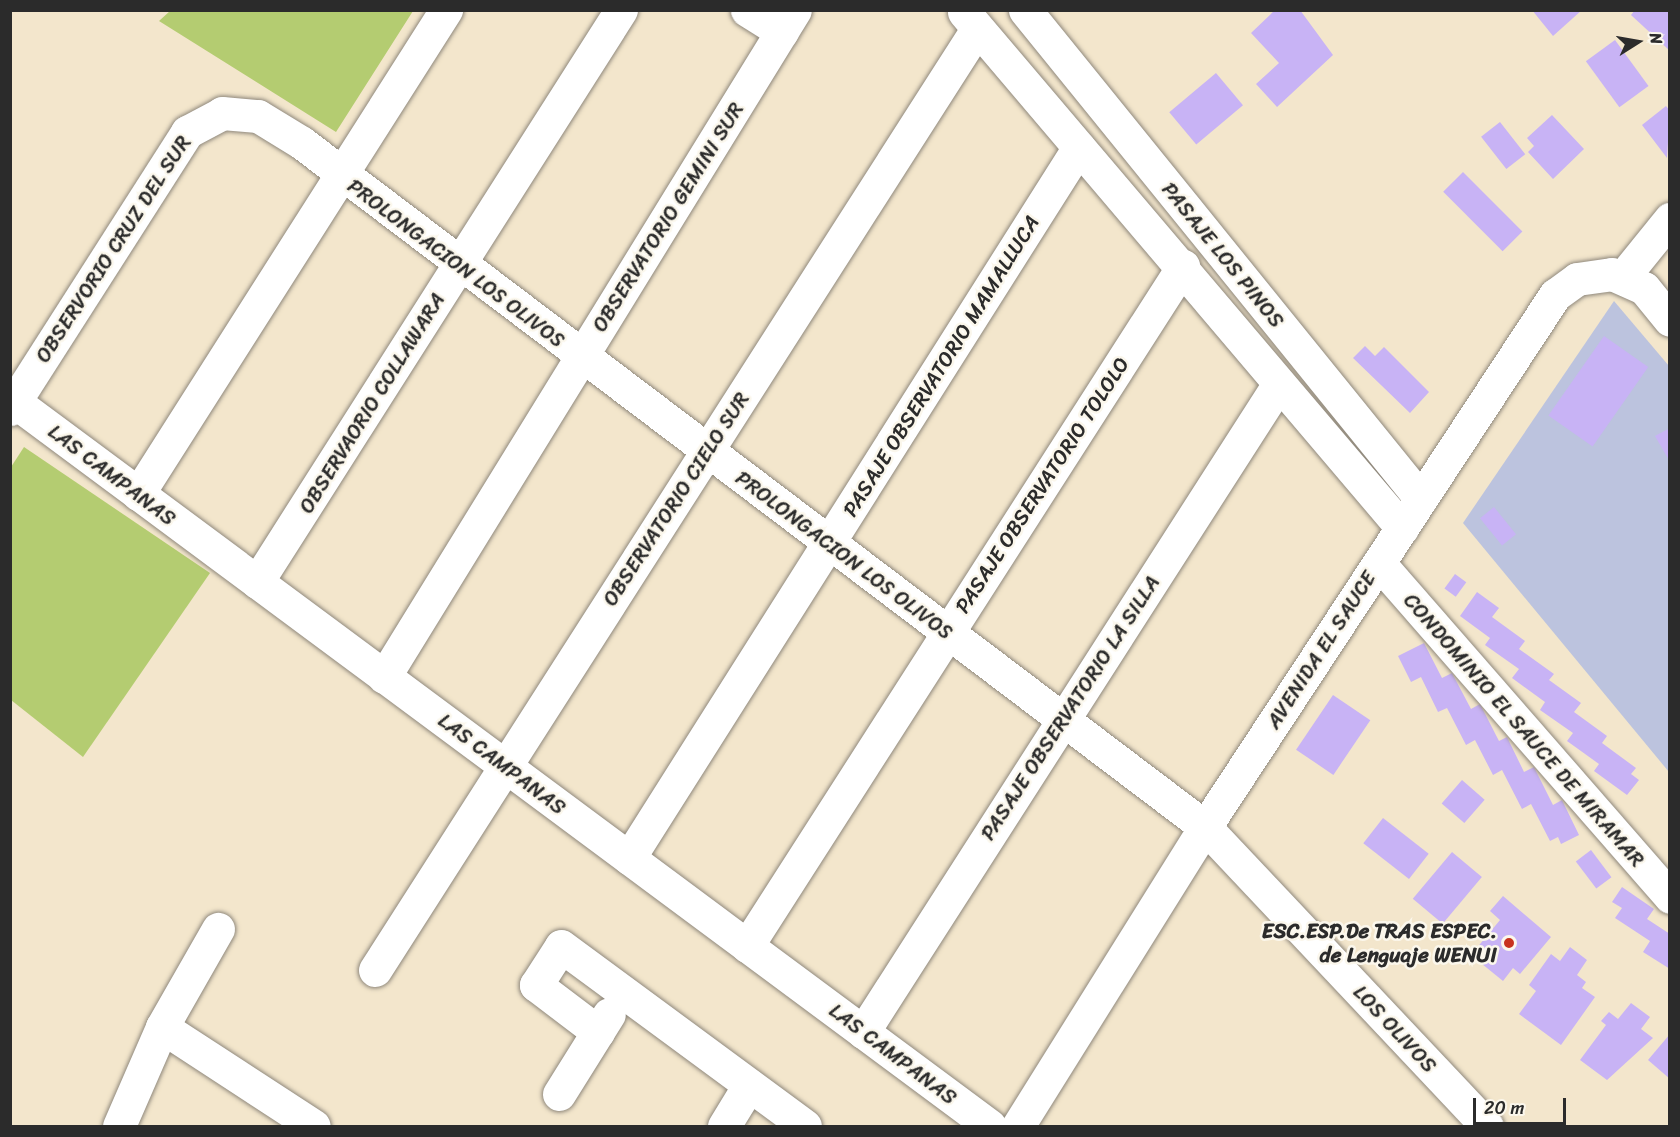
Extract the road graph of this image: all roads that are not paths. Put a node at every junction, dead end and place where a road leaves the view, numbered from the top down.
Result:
1 (446, 10) edge
2 (621, 10) edge
3 (747, 10) edge
4 (1024, 10) edge
5 (970, 20) edge
6 (788, 21) edge
7 (1079, 147) junction
8 (339, 176) junction
9 (1670, 219) edge
10 (459, 265) junction
11 (1183, 266) junction
12 (1623, 277) junction
13 (1670, 320) edge
14 (582, 357) junction
15 (1278, 385) junction
16 (13, 406) edge
17 (706, 452) junction
18 (138, 494) junction
19 (1421, 499) junction
20 (1402, 528) junction
21 (828, 543) junction
22 (1378, 563) junction
23 (257, 582) junction
24 (947, 633) junction
25 (384, 676) junction
26 (1062, 720) junction
27 (506, 767) junction
28 (1205, 827) junction
29 (629, 858) junction
30 (1670, 897) edge
31 (218, 929) dead end
32 (747, 946) junction
33 (375, 970) dead end
34 (623, 993) junction
35 (162, 1027) junction
36 (597, 1032) junction
37 (863, 1032) junction
38 (749, 1086) junction
39 (559, 1094) dead end
40 (119, 1126) edge
41 (314, 1126) edge
42 (724, 1126) edge
43 (805, 1126) edge
44 (990, 1126) edge
45 (1018, 1126) edge
46 (1487, 1126) edge

1 - 8 street
2 - 10 street, OBSERVAORIO COLLAWARA
3 - 6 street
4 - 19 street, PASAJE LOS PINOS
5 - 7 street
5 - 17 street, OBSERVATORIO CIELO SUR
6 - 14 street, OBSERVATORIO GEMINI SUR
7 - 11 street
7 - 21 street, PASAJE OBSERVATORIO MAMALLUCA
8 - 10 street, PROLONGACION LOS OLIVOS
8 - 16 street, OBSERVORIO CRUZ DEL SUR
8 - 18 street
9 - 12 street
10 - 14 street, PROLONGACION LOS OLIVOS
10 - 23 street, OBSERVAORIO COLLAWARA
11 - 15 street
11 - 24 street, PASAJE OBSERVATORIO TOLOLO
12 - 13 street, AVENIDA EL SAUCE
12 - 19 street, AVENIDA EL SAUCE
14 - 17 street, PROLONGACION LOS OLIVOS
14 - 25 street, OBSERVATORIO GEMINI SUR
15 - 20 street
15 - 26 street, PASAJE OBSERVATORIO LA SILLA
16 - 18 street, LAS CAMPANAS
17 - 21 street, PROLONGACION LOS OLIVOS
17 - 27 street, OBSERVATORIO CIELO SUR
18 - 23 street, LAS CAMPANAS
19 - 20 street, AVENIDA EL SAUCE
20 - 22 street, AVENIDA EL SAUCE
21 - 24 street, PROLONGACION LOS OLIVOS
21 - 29 street, PASAJE OBSERVATORIO MAMALLUCA
22 - 28 street, AVENIDA EL SAUCE
22 - 30 street, CONDOMINIO EL SAUCE DE MIRAMAR
23 - 25 street, LAS CAMPANAS
24 - 26 street, PROLONGACION LOS OLIVOS
24 - 32 street, PASAJE OBSERVATORIO TOLOLO
25 - 27 street, LAS CAMPANAS
26 - 28 street, PROLONGACION LOS OLIVOS
26 - 37 street, PASAJE OBSERVATORIO LA SILLA
27 - 29 street, LAS CAMPANAS
27 - 33 street, OBSERVATORIO CIELO SUR
28 - 45 street, AVENIDA EL SAUCE
28 - 46 street, LOS OLIVOS
29 - 32 street, LAS CAMPANAS
31 - 35 street
32 - 37 street, LAS CAMPANAS
34 - 36 street
34 - 36 street
34 - 38 street
35 - 40 street
35 - 41 street
36 - 39 street
37 - 44 street, LAS CAMPANAS
38 - 42 street
38 - 43 street

